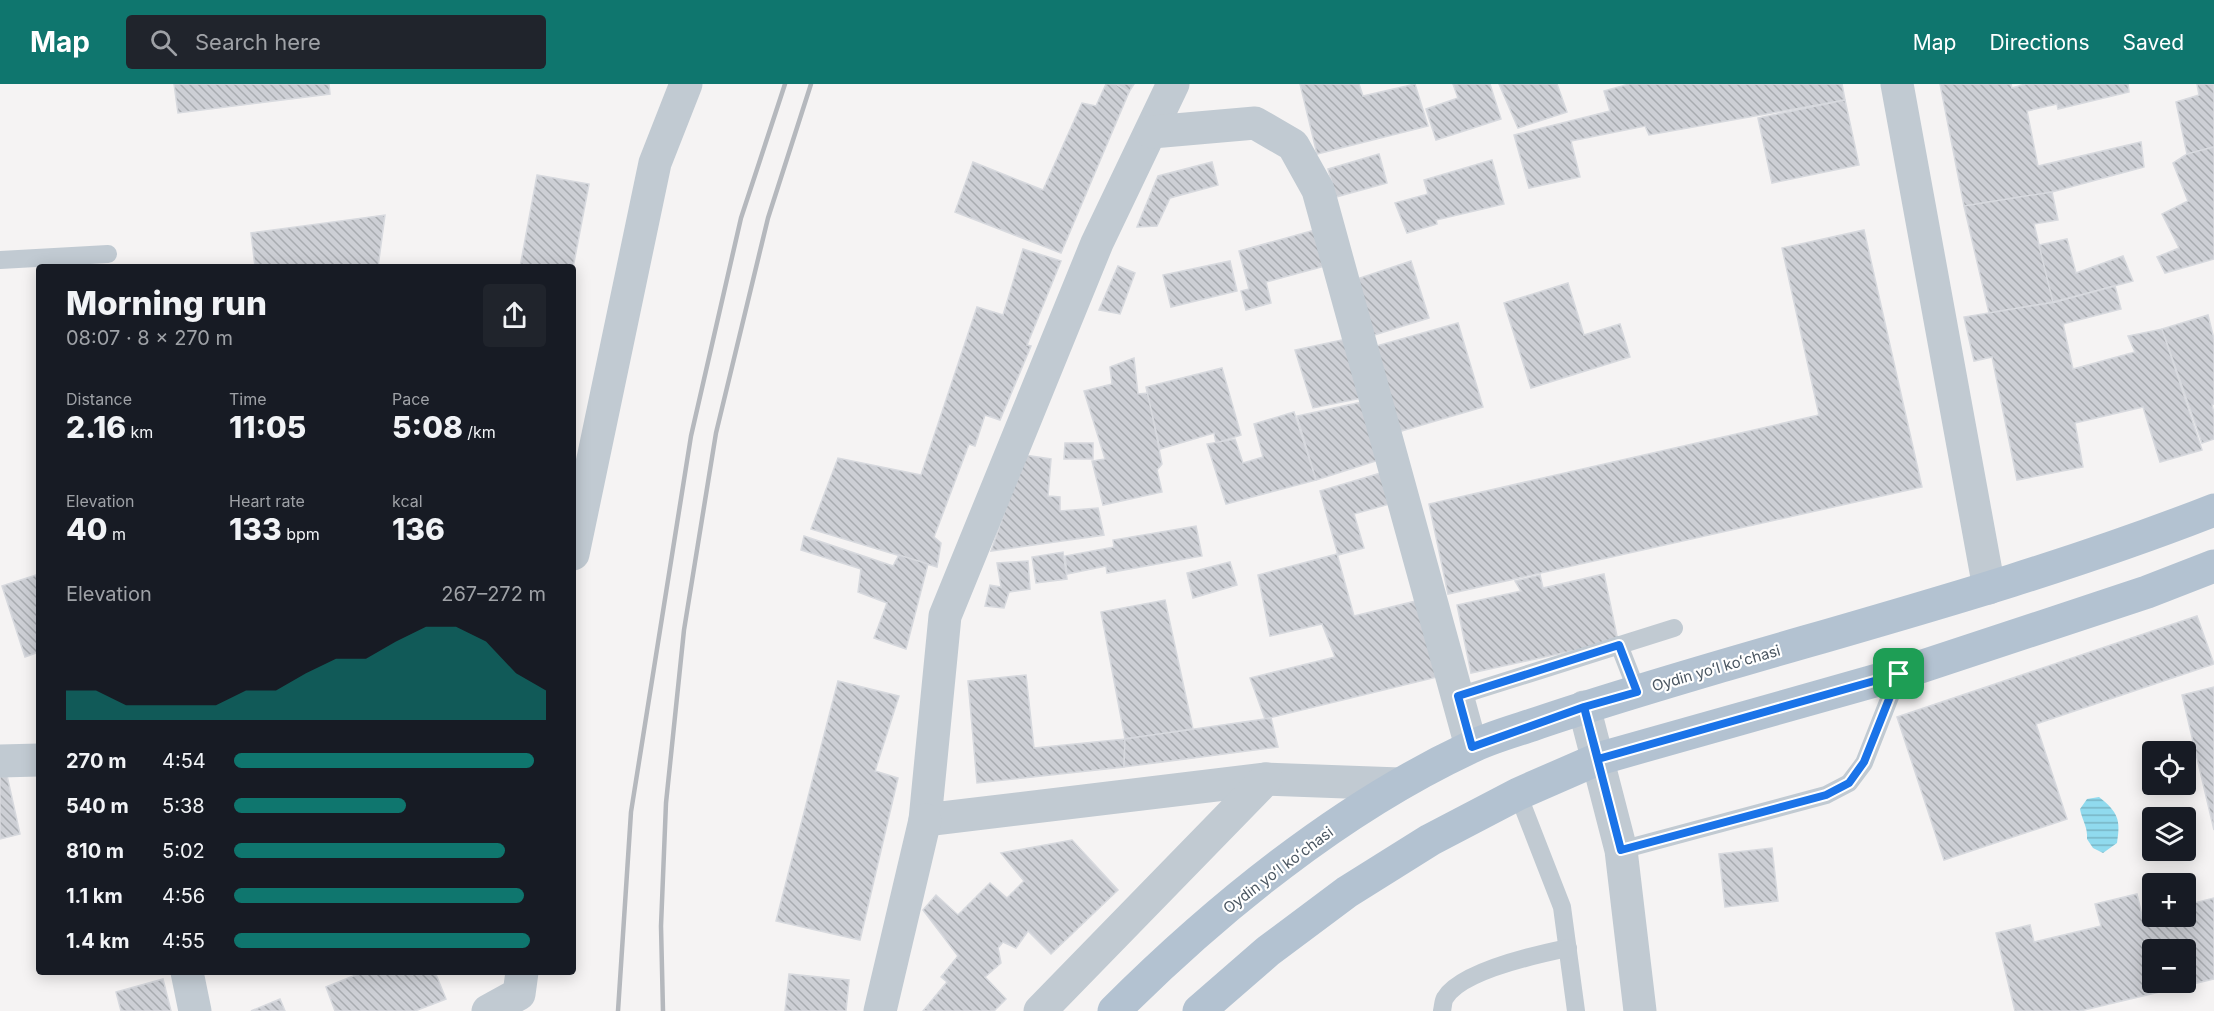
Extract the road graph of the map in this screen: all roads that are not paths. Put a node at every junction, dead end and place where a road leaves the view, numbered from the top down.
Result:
1 (686, 84) edge
2 (1173, 84) edge
3 (1897, 84) edge
4 (1152, 132) junction
5 (108, 254) dead end
6 (0, 260) edge
7 (2214, 510) edge
8 (576, 540) edge
9 (2214, 566) edge
10 (1989, 588) junction
11 (1674, 628) dead end
12 (1619, 645) junction
13 (1899, 674) junction
14 (1637, 692) junction
15 (1458, 696) junction
16 (1584, 707) junction
17 (1472, 747) junction
18 (1598, 759) junction
19 (36, 760) edge
20 (0, 761) edge
21 (1266, 779) junction
22 (1400, 783) junction
23 (1518, 794) junction
24 (925, 820) junction
25 (1621, 850) junction
26 (1568, 948) junction
27 (189, 975) edge
28 (522, 975) edge
29 (195, 1011) edge
30 (488, 1011) edge
31 (880, 1011) edge
32 (1040, 1011) edge
33 (1114, 1011) edge
34 (1199, 1011) edge
35 (1442, 1011) edge
36 (1576, 1011) edge
37 (1640, 1011) edge

1 - 8 street
2 - 4 street
3 - 10 street
4 - 15 street
4 - 24 street
5 - 6 lane
7 - 10 main road, Oydin yoʻl koʻchasi
9 - 13 main road
10 - 14 main road, Oydin yoʻl koʻchasi
11 - 12 lane
12 - 14 lane
12 - 15 lane
13 - 18 main road
13 - 25 lane
14 - 16 main road, Oydin yoʻl koʻchasi
15 - 17 street
16 - 17 main road, Oydin yoʻl koʻchasi
16 - 18 street
17 - 22 main road, Oydin yoʻl koʻchasi
18 - 23 main road
18 - 25 street
19 - 20 street
21 - 22 street
21 - 24 street
21 - 32 street
22 - 33 main road, Oydin yoʻl koʻchasi
23 - 26 lane
23 - 34 main road
24 - 31 street
25 - 37 street
26 - 35 lane
26 - 36 lane
27 - 29 street
28 - 30 street

